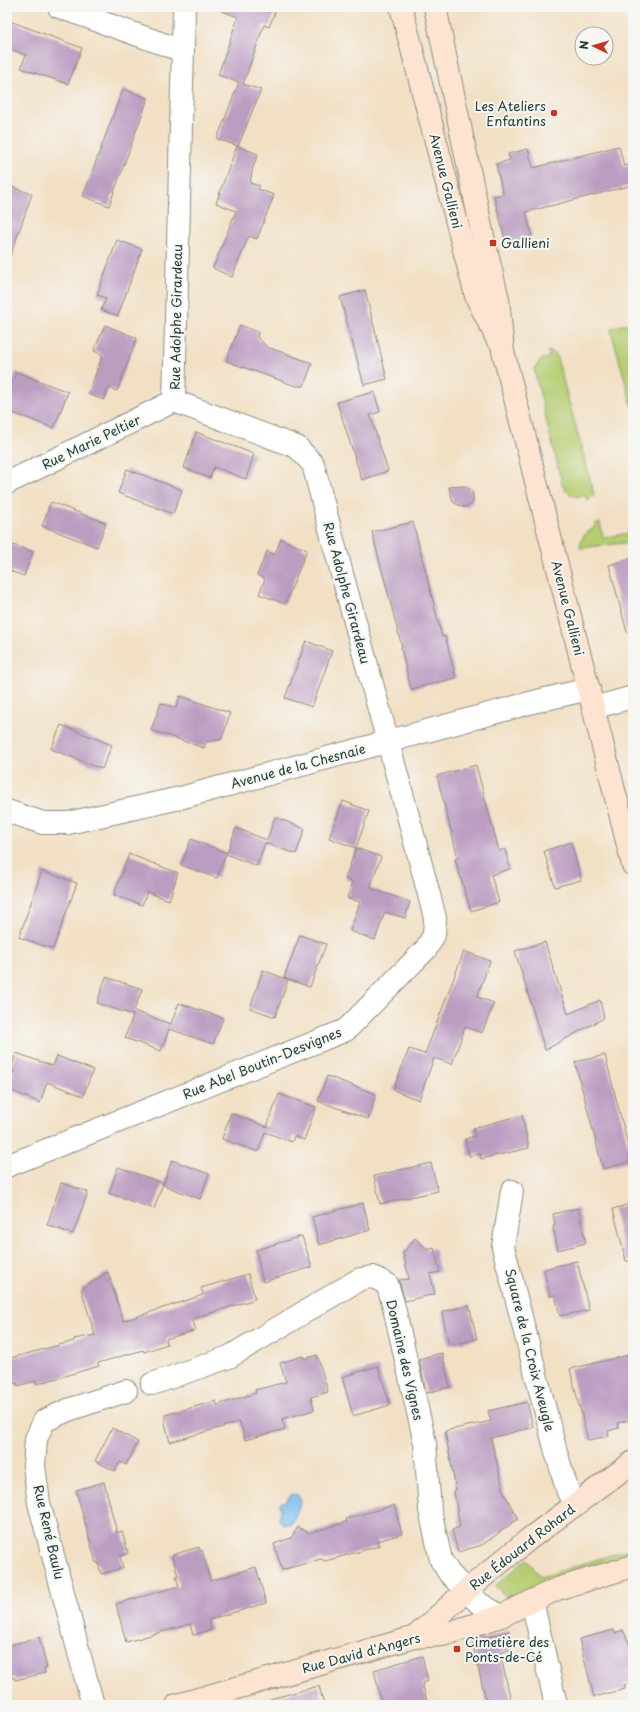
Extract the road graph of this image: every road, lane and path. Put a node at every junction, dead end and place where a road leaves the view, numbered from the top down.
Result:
1 (59, 7) edge
2 (184, 7) edge
3 (401, 7) edge
4 (435, 7) edge
5 (183, 51) junction
6 (504, 350) junction
7 (174, 401) junction
8 (7, 483) edge
9 (633, 697) edge
10 (591, 699) junction
11 (388, 742) junction
12 (7, 810) edge
13 (633, 865) edge
14 (7, 1166) edge
15 (512, 1191) dead end
16 (152, 1384) dead end
17 (126, 1391) dead end
18 (633, 1462) edge
19 (577, 1505) junction
20 (633, 1566) edge
21 (466, 1591) junction
22 (532, 1601) junction
23 (501, 1616) junction
24 (415, 1637) junction
25 (93, 1705) edge
26 (177, 1705) edge
27 (556, 1705) edge

1 - 5 street
2 - 5 street, Rue Adolphe Girardeau
3 - 6 main road, Avenue Gallieni
4 - 6 main road, Avenue Gallieni
5 - 7 street, Rue Adolphe Girardeau
6 - 10 main road, Avenue Gallieni
7 - 8 street, Rue Marie Peltier
7 - 11 street, Rue Adolphe Girardeau
9 - 10 street, Avenue de la Chesnaie
10 - 11 street, Avenue de la Chesnaie
10 - 13 main road, Avenue Gallieni
11 - 12 street, Avenue de la Chesnaie
11 - 14 street, Rue Abel Boutin-Desvignes
15 - 19 street, Square de la Croix Aveugle
16 - 21 street, Domaine des Vignes
17 - 25 street, Rue René Baulu
18 - 19 main road, Rue Édouard Rohard
19 - 21 main road, Rue Édouard Rohard
20 - 22 main road, Rue David d'Angers
21 - 23 street, Domaine des Vignes
21 - 24 main road, Rue Édouard Rohard
22 - 23 main road, Rue David d'Angers
22 - 27 street
23 - 24 main road, Rue David d'Angers
24 - 26 main road, Rue David d'Angers

